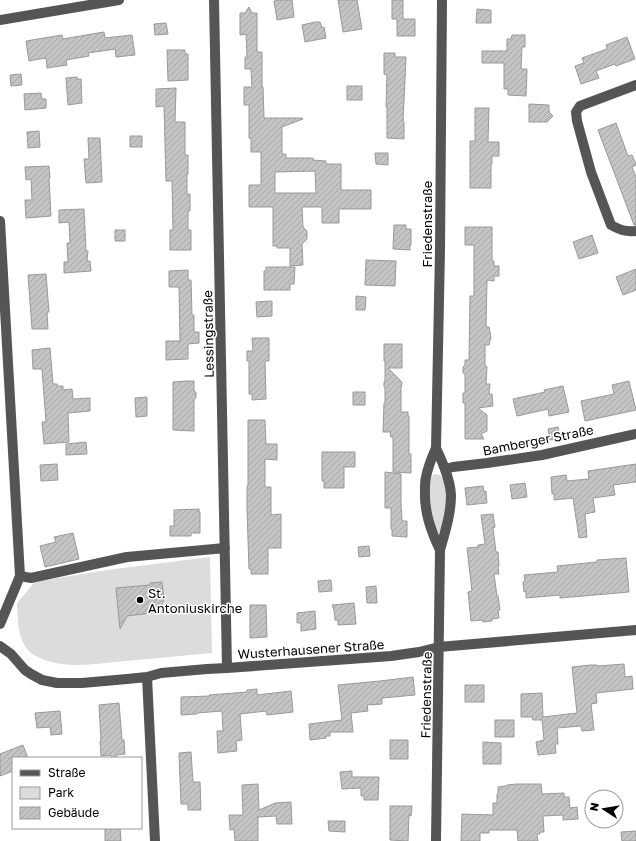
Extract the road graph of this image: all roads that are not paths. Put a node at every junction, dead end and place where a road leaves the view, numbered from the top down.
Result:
1 (119, 0) edge
2 (214, 0) edge
3 (442, 0) edge
4 (0, 20) edge
5 (636, 85) edge
6 (0, 220) edge
7 (636, 231) edge
8 (636, 434) edge
9 (436, 448) junction
10 (445, 470) junction
11 (225, 548) junction
12 (440, 550) junction
13 (20, 576) junction
14 (0, 624) edge
15 (636, 630) edge
16 (0, 646) edge
17 (439, 647) junction
18 (227, 668) junction
19 (147, 677) junction
20 (155, 841) edge
21 (436, 841) edge

1 - 4 street
2 - 11 street, Lessingstraße
3 - 9 street, Friedenstraße
5 - 7 street
6 - 13 street
8 - 10 street, Bamberger Straße
9 - 10 street, Friedenstraße
9 - 12 street, Friedenstraße
10 - 12 street, Friedenstraße
11 - 13 street
11 - 18 street, Lessingstraße
12 - 17 street, Friedenstraße
13 - 14 street
15 - 17 street, Wusterhausener Straße
16 - 19 street, Wusterhausener Straße
17 - 18 street, Wusterhausener Straße
17 - 21 street, Friedenstraße
18 - 19 street, Wusterhausener Straße
19 - 20 street

